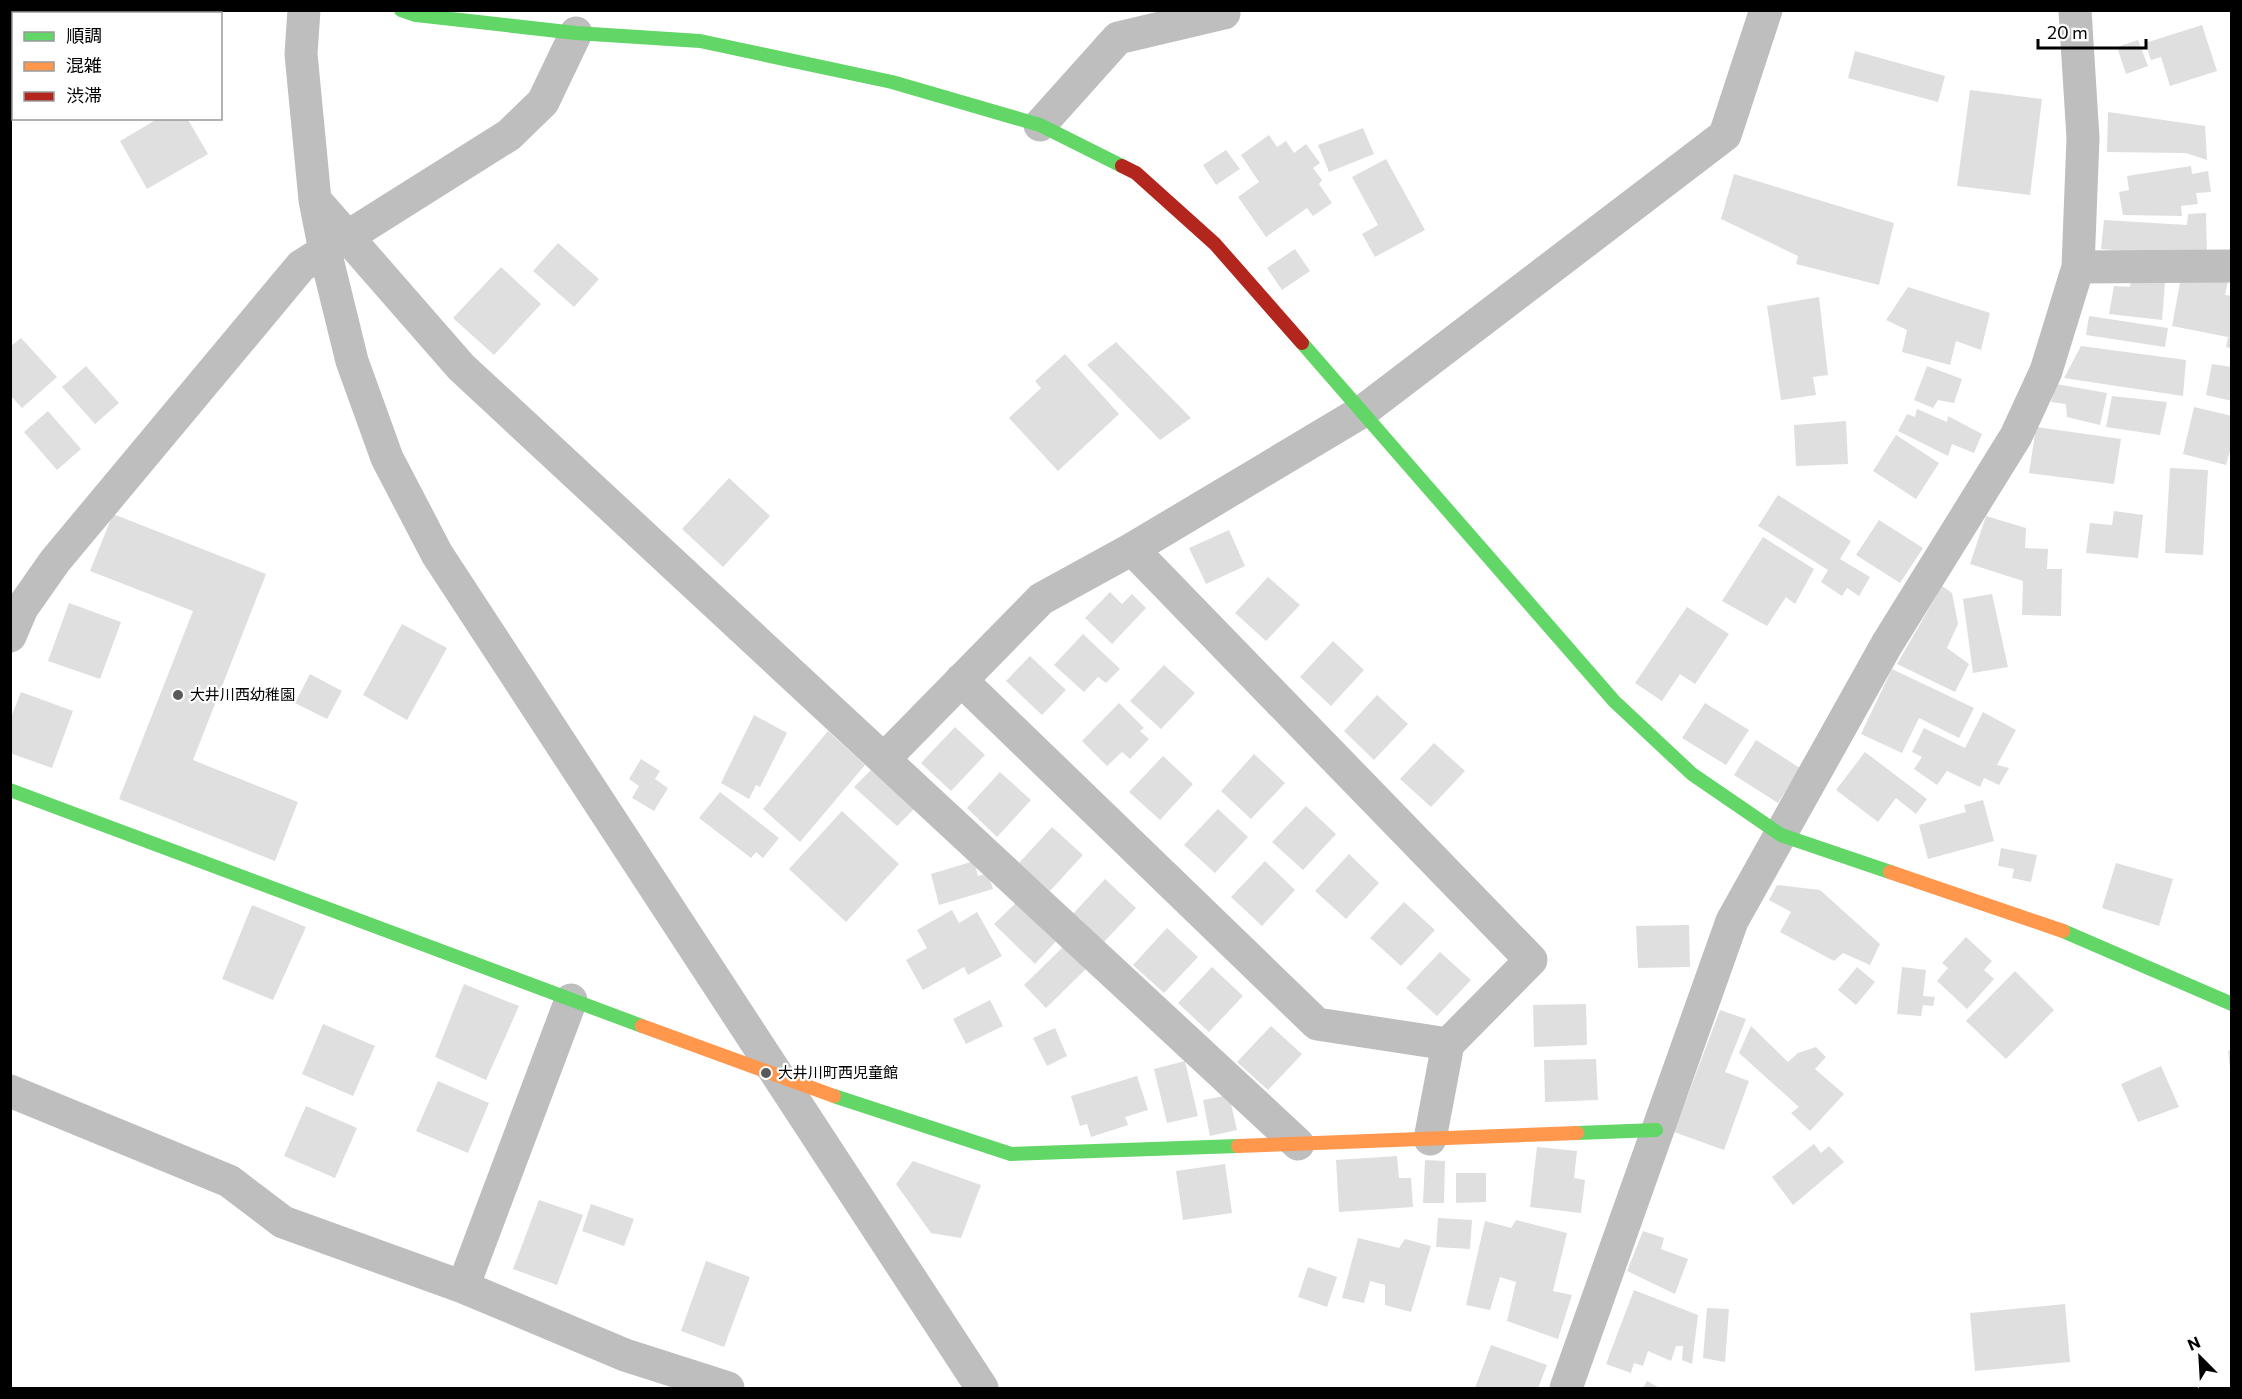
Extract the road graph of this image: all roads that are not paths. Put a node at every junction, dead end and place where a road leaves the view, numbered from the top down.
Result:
1 (304, 10) edge
2 (401, 10) edge
3 (1766, 10) edge
4 (2075, 10) edge
5 (1224, 13) dead end
6 (1115, 24) edge
7 (576, 33) junction
8 (1040, 125) junction
9 (336, 244) junction
10 (2232, 266) edge
11 (2078, 267) junction
12 (1363, 411) junction
13 (1132, 549) junction
14 (10, 636) edge
15 (961, 680) junction
16 (884, 759) junction
17 (10, 790) edge
18 (1782, 835) junction
19 (571, 1000) junction
20 (2232, 1004) edge
21 (1448, 1044) junction
22 (778, 1077) junction
23 (10, 1091) edge
24 (1656, 1130) junction
25 (1430, 1139) junction
26 (1298, 1144) junction
27 (464, 1287) junction
28 (728, 1389) edge
29 (982, 1389) edge
30 (1566, 1389) edge

1 - 9 street
2 - 7 street
3 - 12 street
4 - 11 street
5 - 6 street
6 - 8 street
7 - 8 street
7 - 9 street
8 - 12 street
9 - 14 street
9 - 16 street
9 - 22 street
10 - 11 street
11 - 18 street
12 - 13 street
12 - 18 street
13 - 15 street
13 - 21 street
15 - 16 street
15 - 21 street
16 - 26 street
17 - 19 street
18 - 20 street
18 - 24 street
19 - 22 street
19 - 27 street
21 - 25 street
22 - 26 street
22 - 29 street
23 - 27 street
24 - 25 street
24 - 30 street
25 - 26 street
27 - 28 street

